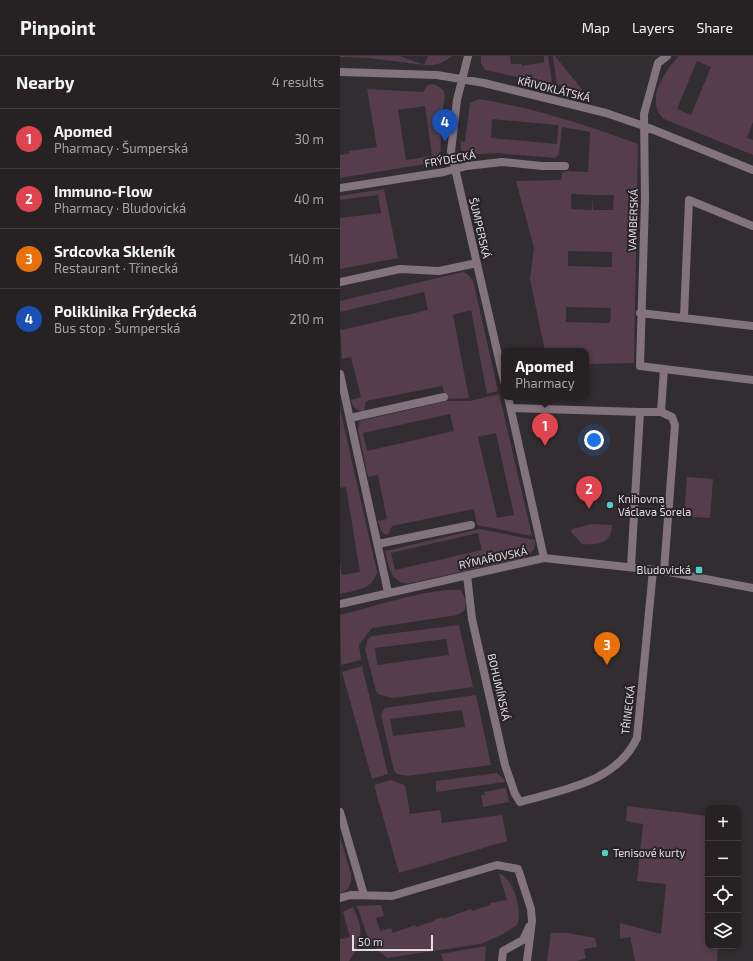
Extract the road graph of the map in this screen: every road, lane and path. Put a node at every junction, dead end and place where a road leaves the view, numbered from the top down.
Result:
1 (468, 56) edge
2 (667, 56) edge
3 (340, 72) edge
4 (461, 78) junction
5 (644, 126) junction
6 (564, 166) dead end
7 (455, 170) junction
8 (753, 170) edge
9 (340, 188) edge
10 (753, 226) edge
11 (477, 263) junction
12 (340, 282) edge
13 (640, 313) junction
14 (684, 317) junction
15 (753, 326) edge
16 (501, 368) edge
17 (664, 369) junction
18 (340, 374) edge
19 (753, 380) edge
20 (444, 397) dead end
21 (509, 400) edge
22 (511, 408) junction
23 (640, 412) junction
24 (661, 412) junction
25 (350, 418) junction
26 (471, 525) dead end
27 (378, 544) junction
28 (544, 558) junction
29 (631, 567) junction
30 (653, 570) junction
31 (664, 571) junction
32 (467, 575) junction
33 (753, 588) edge
34 (388, 592) junction
35 (340, 604) edge
36 (520, 802) joint
37 (340, 812) edge
38 (364, 895) junction
39 (340, 898) edge
40 (532, 921) junction
41 (502, 961) edge
42 (527, 961) edge

1 - 4 street, ŠUMPERSKÁ
2 - 5 street, VAMBERSKÁ
3 - 4 street, KŘIVOKLÁTSKÁ
4 - 5 street, KŘIVOKLÁTSKÁ
4 - 7 street, ŠUMPERSKÁ
5 - 8 street, KŘIVOKLÁTSKÁ
5 - 13 street, VAMBERSKÁ
6 - 7 street, FRÝDECKÁ
7 - 9 street, FRÝDECKÁ
7 - 11 street, ŠUMPERSKÁ
10 - 14 street
11 - 12 street
11 - 16 street, ŠUMPERSKÁ
13 - 14 street
13 - 17 street, VAMBERSKÁ
14 - 15 street
17 - 19 street
17 - 24 street
18 - 25 street
20 - 25 street
21 - 22 street
22 - 23 street
22 - 28 street
23 - 24 street
23 - 29 street
24 - 31 street
25 - 27 street
26 - 27 street
27 - 34 street
28 - 29 street, RÝMAŘOVSKÁ
28 - 32 street, RÝMAŘOVSKÁ
29 - 30 street, RÝMAŘOVSKÁ
30 - 31 street, RÝMAŘOVSKÁ
30 - 36 street, TŘINECKÁ
31 - 33 street, RÝMAŘOVSKÁ
32 - 34 street, RÝMAŘOVSKÁ
32 - 36 street, BOHUMÍNSKÁ
34 - 35 street, RÝMAŘOVSKÁ
37 - 38 street
38 - 39 street
38 - 40 street
40 - 41 street
40 - 42 street

